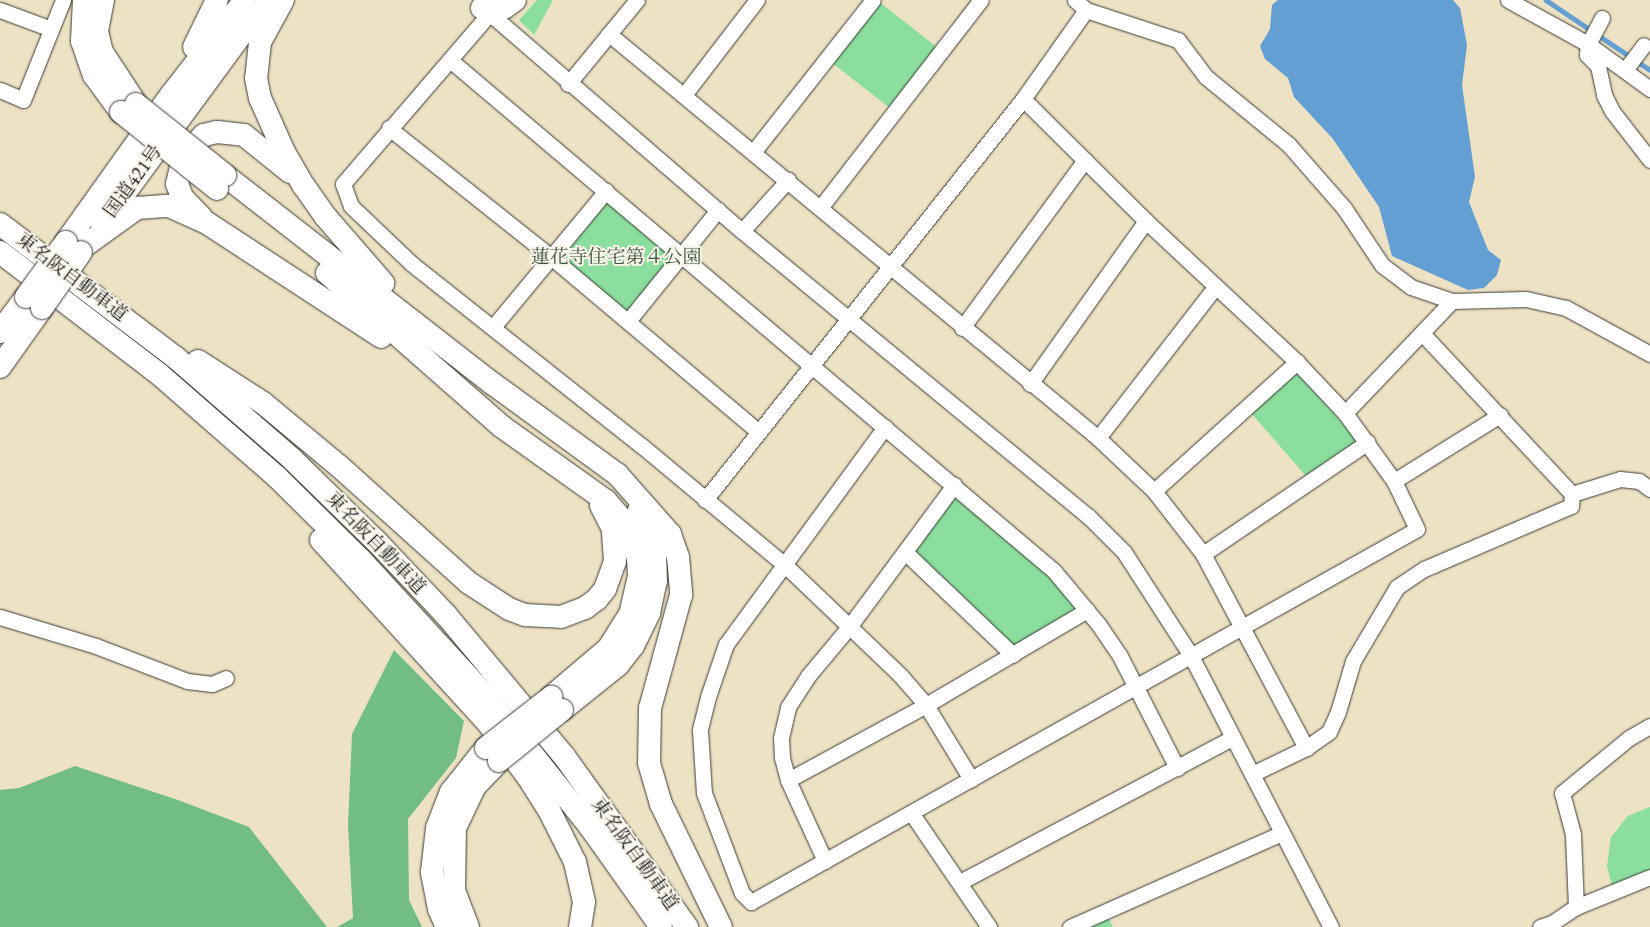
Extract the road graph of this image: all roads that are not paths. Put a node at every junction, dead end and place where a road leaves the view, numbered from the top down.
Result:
1 (64, 0) edge
2 (84, 0) edge
3 (103, 0) edge
4 (217, 0) edge
5 (245, 0) edge
6 (272, 0) edge
7 (283, 0) edge
8 (515, 0) edge
9 (637, 0) edge
10 (758, 0) edge
11 (873, 0) edge
12 (981, 0) edge
13 (1508, 0) edge
14 (1080, 5) edge
15 (482, 7) edge
16 (0, 10) edge
17 (1602, 18) dead end
18 (51, 30) junction
19 (609, 34) junction
20 (1588, 44) junction
21 (1644, 45) dead end
22 (450, 60) junction
23 (1625, 70) junction
24 (568, 84) junction
25 (0, 90) edge
26 (1650, 90) edge
27 (684, 95) junction
28 (1023, 98) junction
29 (129, 108) junction
30 (390, 128) junction
31 (754, 151) junction
32 (1085, 160) junction
33 (1650, 160) edge
34 (788, 180) junction
35 (107, 182) junction
36 (222, 183) junction
37 (304, 186) junction
38 (606, 191) junction
39 (820, 208) junction
40 (718, 210) junction
41 (1146, 220) junction
42 (207, 223) junction
43 (0, 224) edge
44 (742, 231) junction
45 (78, 246) junction
46 (0, 252) edge
47 (681, 254) junction
48 (551, 257) junction
49 (888, 268) junction
50 (1215, 287) junction
51 (104, 301) junction
52 (1452, 301) junction
53 (34, 302) junction
54 (847, 318) junction
55 (628, 321) junction
56 (493, 327) junction
57 (962, 328) junction
58 (0, 332) edge
59 (1422, 333) junction
60 (1650, 354) edge
61 (1297, 362) junction
62 (811, 363) junction
63 (0, 367) edge
64 (492, 383) junction
65 (1030, 384) junction
66 (472, 401) junction
67 (1345, 413) junction
68 (205, 414) junction
69 (1500, 415) junction
70 (885, 427) junction
71 (759, 432) junction
72 (1098, 438) junction
73 (1368, 442) junction
74 (617, 474) junction
75 (1394, 481) junction
76 (954, 485) junction
77 (584, 487) junction
78 (1650, 490) edge
79 (1154, 491) junction
80 (1572, 494) junction
81 (705, 500) junction
82 (905, 552) junction
83 (1203, 554) junction
84 (786, 566) junction
85 (1087, 610) junction
86 (0, 617) edge
87 (849, 627) junction
88 (1244, 628) junction
89 (1190, 654) junction
90 (1013, 655) junction
91 (226, 678) dead end
92 (1136, 688) junction
93 (556, 703) junction
94 (926, 705) junction
95 (1650, 726) edge
96 (1232, 738) junction
97 (1306, 748) junction
98 (492, 754) junction
99 (1177, 768) junction
100 (1252, 774) junction
101 (971, 779) junction
102 (788, 780) junction
103 (912, 814) junction
104 (1282, 834) junction
105 (825, 861) junction
106 (1650, 878) edge
107 (960, 882) junction
108 (1576, 907) junction
109 (447, 927) edge
110 (468, 927) edge
111 (580, 927) edge
112 (660, 927) edge
113 (687, 927) edge
114 (721, 927) edge
115 (989, 927) edge
116 (1070, 927) edge
117 (1331, 927) edge
118 (1540, 927) edge

1 - 18 street
2 - 29 highway
3 - 29 highway
4 - 35 highway
5 - 35 highway, 国道421号
6 - 45 highway, 国道421号
7 - 37 highway
8 - 15 highway
9 - 19 street
10 - 27 street
11 - 31 street
12 - 39 street
13 - 20 street
14 - 28 street
14 - 52 street
15 - 22 street
15 - 24 street
16 - 18 street
17 - 20 street
18 - 25 street
19 - 24 street
19 - 27 street
20 - 23 street
20 - 33 street
21 - 23 street
22 - 30 street
22 - 38 street
23 - 26 street
24 - 40 street
27 - 31 street
28 - 32 street
28 - 49 street
29 - 36 highway, bridge
30 - 48 street
30 - 56 street
31 - 34 street
32 - 41 street
32 - 57 street
34 - 39 street
34 - 44 street
35 - 45 highway, 国道421号
36 - 64 highway
36 - 66 highway
37 - 42 highway
37 - 64 highway
38 - 47 street
38 - 48 street
39 - 49 street
40 - 44 street
40 - 47 street
41 - 50 street
41 - 65 street
42 - 45 highway
42 - 66 highway
43 - 51 highway, 東名阪自動車道
44 - 54 street
45 - 53 highway, 国道421号, bridge
46 - 68 highway, 東名阪自動車道
47 - 55 street
47 - 62 street
48 - 55 street
48 - 56 street
49 - 54 street
49 - 57 street
50 - 61 street
50 - 72 street
51 - 77 highway
51 - 113 highway, 東名阪自動車道
52 - 59 street
52 - 60 street
53 - 58 highway, 国道421号
53 - 63 highway, 国道421号
54 - 62 street
54 - 89 street
55 - 71 street
56 - 81 street
57 - 65 street
59 - 67 street
59 - 69 street
61 - 67 street
61 - 79 street
62 - 70 street
62 - 71 street
64 - 74 highway
65 - 72 street
66 - 77 highway
67 - 73 street
68 - 111 highway
68 - 112 highway, 東名阪自動車道
69 - 75 street
69 - 80 street
70 - 76 street
70 - 84 street
71 - 81 street
72 - 79 street
73 - 75 street
73 - 83 street
74 - 93 highway
74 - 114 highway
75 - 88 street
76 - 82 street
76 - 85 street
77 - 93 highway
78 - 80 street
79 - 83 street
80 - 97 street
81 - 84 street
82 - 87 street
82 - 90 street
83 - 88 street
84 - 87 street
84 - 105 street
85 - 90 street
85 - 92 street
86 - 91 street
87 - 94 street
87 - 102 street
88 - 89 street
88 - 97 street
89 - 92 street
89 - 96 street
90 - 94 street
92 - 99 street
92 - 101 street
93 - 98 highway, bridge
94 - 101 street
94 - 102 street
95 - 108 street
96 - 99 street
96 - 100 street
97 - 100 street
98 - 109 highway
98 - 110 highway
99 - 107 street
100 - 104 street
101 - 103 street
102 - 105 street
103 - 105 street
103 - 107 street
104 - 116 street
104 - 117 street
106 - 108 street
107 - 115 street
108 - 118 street

